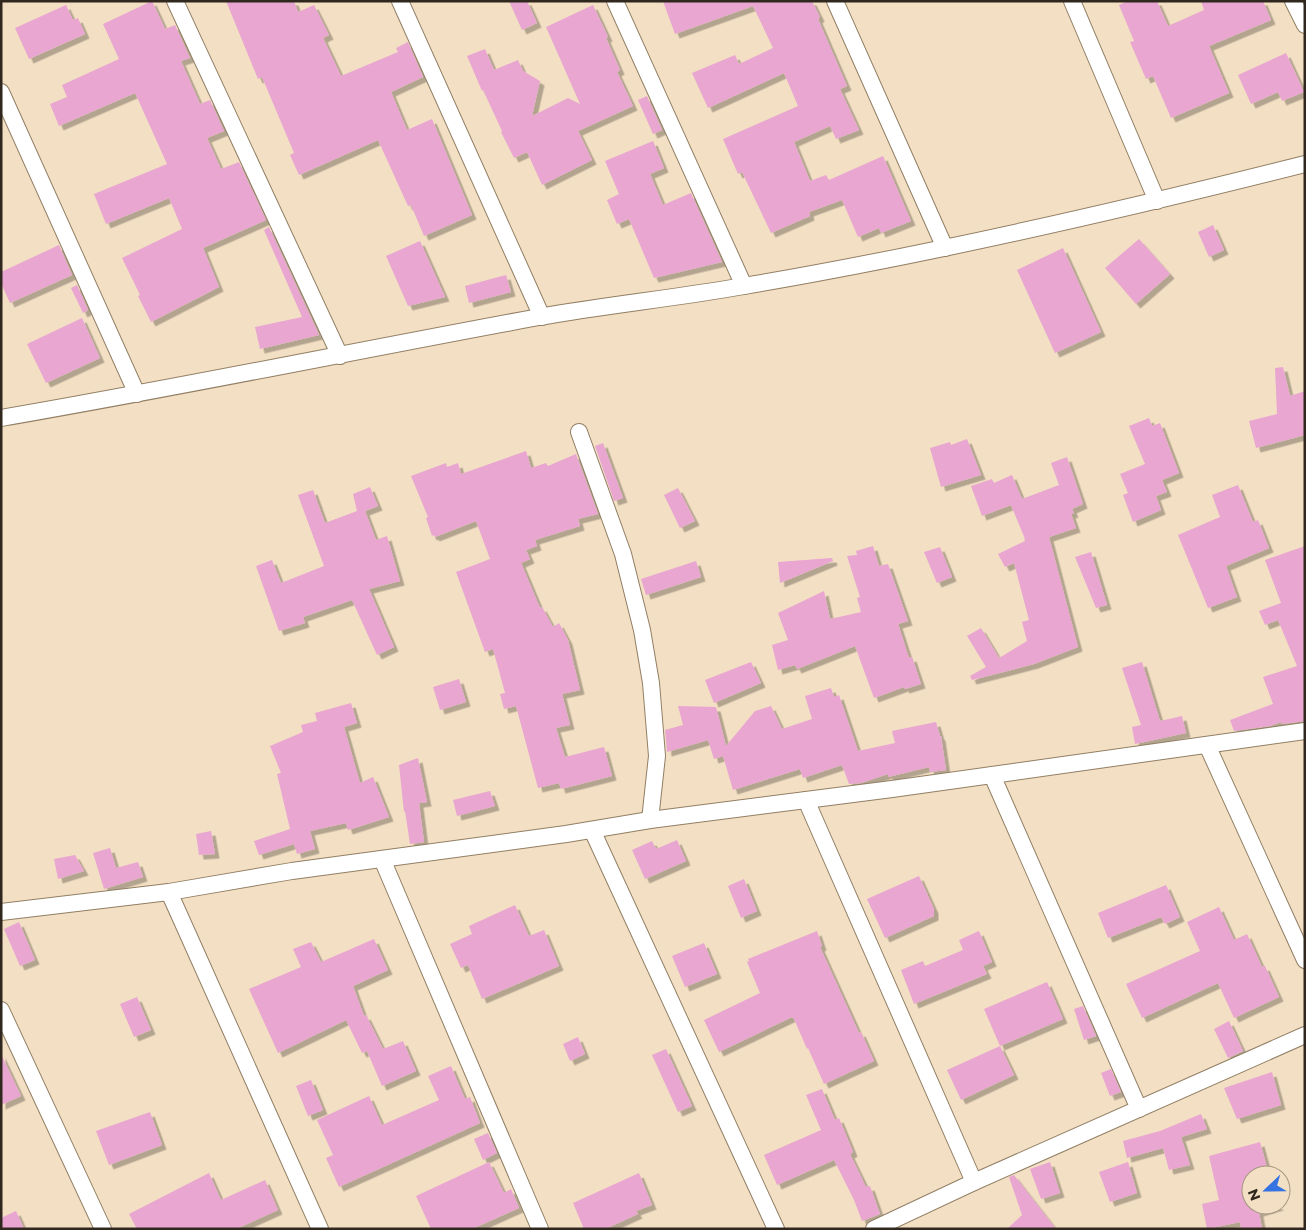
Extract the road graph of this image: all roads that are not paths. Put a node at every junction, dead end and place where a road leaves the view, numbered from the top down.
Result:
1 (175, 1) edge
2 (400, 1) edge
3 (615, 1) edge
4 (835, 1) edge
5 (1072, 1) edge
6 (1293, 1) edge
7 (1305, 25) edge
8 (1, 92) edge
9 (1305, 164) edge
10 (1157, 201) junction
11 (945, 248) junction
12 (744, 286) junction
13 (542, 317) junction
14 (340, 356) junction
15 (137, 394) junction
16 (1, 418) edge
17 (579, 432) dead end
18 (1305, 731) edge
19 (1207, 745) junction
20 (992, 775) junction
21 (806, 800) junction
22 (650, 820) junction
23 (592, 830) junction
24 (382, 859) junction
25 (169, 892) junction
26 (1, 912) edge
27 (1305, 960) edge
28 (1, 1010) edge
29 (1305, 1035) edge
30 (1139, 1109) junction
31 (974, 1182) junction
32 (104, 1229) edge
33 (320, 1229) edge
34 (540, 1229) edge
35 (776, 1229) edge
36 (874, 1229) edge

1 - 14 street
2 - 13 street
3 - 12 street
4 - 11 street
5 - 10 street
6 - 7 street
8 - 15 street
9 - 10 street
10 - 11 street
11 - 12 street
12 - 13 street
13 - 14 street
14 - 15 street
15 - 16 street
17 - 22 street
18 - 19 street
19 - 20 street
19 - 27 street
20 - 21 street
20 - 30 street
21 - 22 street
21 - 31 street
22 - 23 street
23 - 24 street
23 - 35 street
24 - 25 street
24 - 34 street
25 - 26 street
25 - 33 street
28 - 32 street
29 - 30 street
30 - 31 street
31 - 36 street

